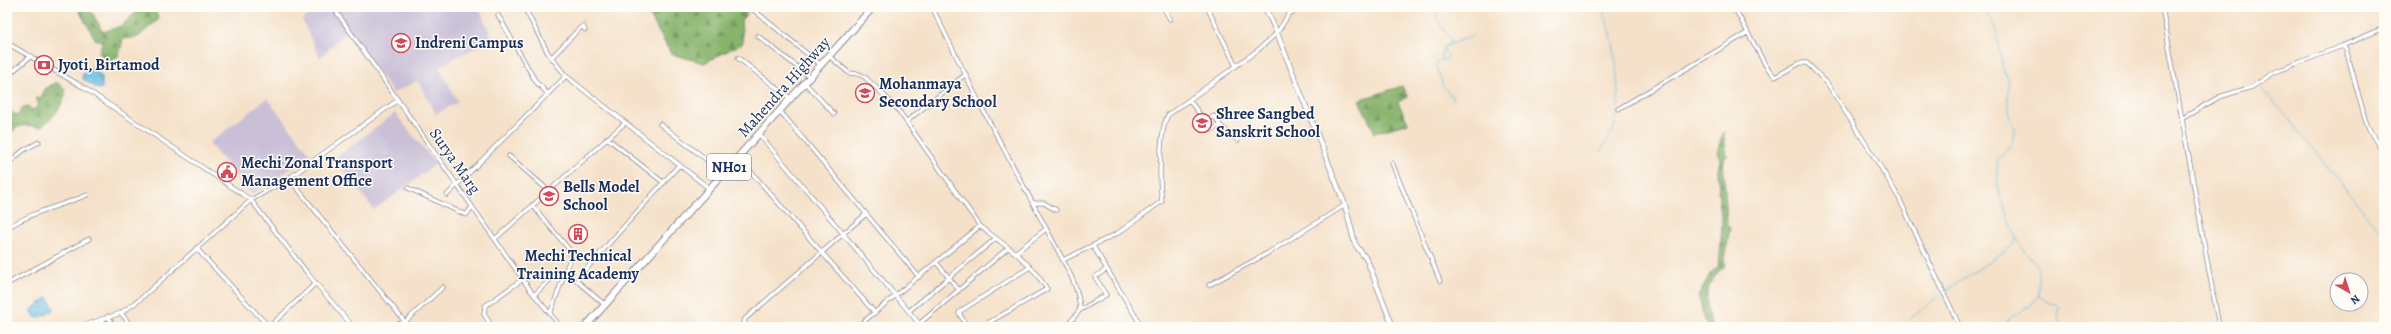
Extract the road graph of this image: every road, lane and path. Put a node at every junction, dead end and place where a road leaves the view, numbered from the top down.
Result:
1 (333, 7) edge
2 (524, 7) edge
3 (750, 7) edge
4 (873, 7) edge
5 (932, 7) edge
6 (1163, 7) edge
7 (1206, 7) edge
8 (1265, 7) edge
9 (1302, 7) edge
10 (1734, 7) edge
11 (2162, 7) edge
12 (498, 15) dead end
13 (1170, 19) dead end
14 (2384, 28) edge
15 (585, 30) dead end
16 (1277, 33) junction
17 (1747, 33) junction
18 (758, 36) dead end
19 (7, 43) edge
20 (2342, 46) junction
21 (31, 56) junction
22 (829, 56) junction
23 (551, 58) junction
24 (738, 58) dead end
25 (821, 65) junction
26 (1236, 66) junction
27 (966, 74) junction
28 (7, 76) edge
29 (566, 76) junction
30 (810, 77) junction
31 (805, 83) junction
32 (548, 94) junction
33 (790, 99) junction
34 (398, 100) junction
35 (1189, 100) junction
36 (1618, 109) dead end
37 (780, 111) junction
38 (834, 114) dead end
39 (2183, 118) junction
40 (907, 121) junction
41 (1205, 122) junction
42 (625, 123) junction
43 (660, 124) dead end
44 (1220, 125) junction
45 (759, 134) junction
46 (607, 138) junction
47 (1238, 141) dead end
48 (39, 142) dead end
49 (2384, 154) edge
50 (509, 156) dead end
51 (738, 157) junction
52 (1392, 163) dead end
53 (7, 164) edge
54 (679, 165) junction
55 (724, 173) junction
56 (289, 178) junction
57 (664, 183) junction
58 (457, 186) junction
59 (408, 188) dead end
60 (710, 188) junction
61 (548, 190) junction
62 (87, 195) dead end
63 (447, 195) dead end
64 (251, 200) junction
65 (1033, 203) junction
66 (532, 204) junction
67 (1345, 205) junction
68 (472, 207) junction
69 (1056, 210) dead end
70 (866, 214) junction
71 (980, 226) junction
72 (7, 228) edge
73 (1046, 229) junction
74 (844, 234) junction
75 (89, 238) dead end
76 (495, 239) junction
77 (995, 239) junction
78 (1093, 246) junction
79 (196, 248) junction
80 (1008, 248) junction
81 (821, 253) junction
82 (1015, 253) junction
83 (1064, 260) junction
84 (936, 262) junction
85 (1030, 267) junction
86 (1107, 269) junction
87 (557, 273) dead end
88 (919, 276) junction
89 (948, 277) junction
90 (523, 279) junction
91 (1440, 281) dead end
92 (316, 283) junction
93 (7, 284) edge
94 (1209, 285) dead end
95 (443, 287) dead end
96 (959, 290) junction
97 (534, 295) junction
98 (896, 295) junction
99 (606, 305) junction
100 (909, 310) junction
101 (1080, 310) junction
102 (120, 313) junction
103 (875, 313) junction
104 (550, 314) junction
105 (108, 316) junction
106 (100, 320) junction
107 (405, 322) junction
108 (920, 325) edge
109 (268, 326) edge
110 (79, 327) edge
111 (104, 327) edge
112 (114, 327) edge
113 (132, 327) edge
114 (262, 327) edge
115 (353, 327) edge
116 (388, 327) edge
117 (409, 327) edge
118 (492, 327) edge
119 (561, 327) edge
120 (585, 327) edge
121 (747, 327) edge
122 (858, 327) edge
123 (967, 327) edge
124 (980, 327) edge
125 (1066, 327) edge
126 (1142, 327) edge
127 (1393, 327) edge
128 (1960, 327) edge
129 (2219, 327) edge

1 - 34 street, Surya Marg
2 - 23 street
3 - 25 street
4 - 22 highway, Mahendra Highway / NH01
5 - 27 street
6 - 13 street
7 - 26 street
8 - 16 street
9 - 16 street
10 - 17 street
11 - 39 street
12 - 32 street
14 - 20 street
15 - 23 street
16 - 26 street
16 - 67 street
17 - 36 street
17 - 128 street
18 - 30 street
19 - 21 street
20 - 39 street
20 - 49 street
21 - 28 street
21 - 64 street
22 - 25 highway, Mahendra Highway / NH01
22 - 40 street
23 - 29 street
24 - 33 street
25 - 30 highway, Mahendra Highway / NH01
26 - 35 street
27 - 40 street
27 - 65 street
29 - 32 street
29 - 42 street
30 - 31 highway, Mahendra Highway / NH01
31 - 33 highway, Mahendra Highway / NH01
31 - 38 street
32 - 58 street
33 - 37 highway, Mahendra Highway / NH01
34 - 56 street
34 - 58 street, Surya Marg
35 - 41 street
35 - 78 street
37 - 45 highway, Mahendra Highway / NH01
37 - 70 street
39 - 129 street
40 - 71 street
41 - 44 street
41 - 44 street
42 - 46 street
42 - 54 street
43 - 55 street
44 - 47 street
45 - 51 highway, Mahendra Highway / NH01
45 - 74 street
46 - 57 street
46 - 61 street
48 - 53 street
50 - 61 street
51 - 55 highway, Mahendra Highway / NH01
51 - 81 street
52 - 91 street
54 - 57 street
54 - 60 street
55 - 60 highway, Mahendra Highway / NH01
56 - 64 street
56 - 107 street
57 - 99 street
58 - 63 street
58 - 68 street, Surya Marg
59 - 68 street
60 - 99 highway, Mahendra Highway / NH01
61 - 66 street
62 - 72 street
64 - 79 street
64 - 92 street
65 - 69 street
65 - 73 street
66 - 76 street
66 - 104 street
67 - 94 street
67 - 127 street
68 - 76 street, Surya Marg
70 - 74 street
70 - 88 street
71 - 77 street
71 - 84 street
73 - 82 street
73 - 83 street
74 - 81 street
74 - 98 street
75 - 93 street
76 - 90 street, Surya Marg
77 - 80 street
77 - 89 street
78 - 83 street
78 - 86 street
79 - 102 street
79 - 109 street
80 - 82 street
80 - 96 street
81 - 103 street
81 - 121 street
82 - 85 street
83 - 101 street
84 - 88 street
84 - 89 street
85 - 123 street
85 - 124 street
86 - 101 street
86 - 126 street
87 - 97 street
88 - 98 street
89 - 96 street
89 - 100 street
90 - 97 street, Surya Marg
90 - 118 street
92 - 109 street
92 - 115 street
95 - 107 street
96 - 108 street
97 - 104 street, Surya Marg
98 - 100 street
98 - 103 street
99 - 120 highway, Mahendra Highway / NH01
100 - 108 street
101 - 125 street
102 - 105 street
102 - 113 street
103 - 122 street
104 - 119 street, Surya Marg
105 - 106 street
105 - 112 street
106 - 110 street
106 - 111 street
107 - 116 street
107 - 117 street
109 - 114 street

